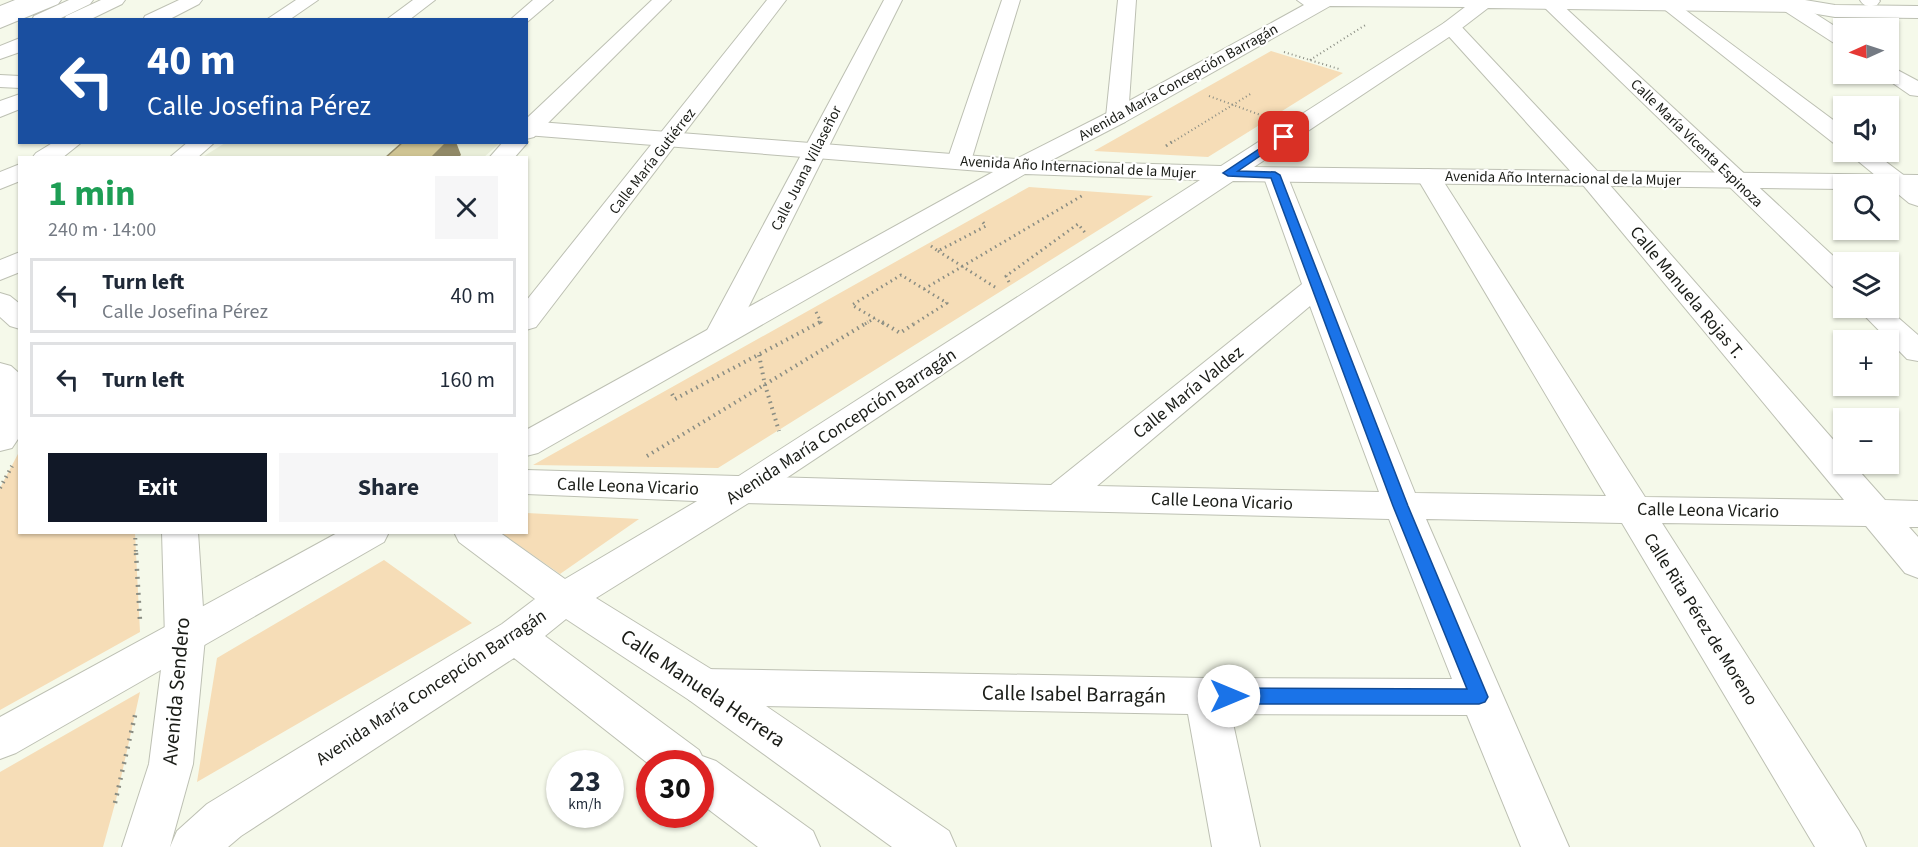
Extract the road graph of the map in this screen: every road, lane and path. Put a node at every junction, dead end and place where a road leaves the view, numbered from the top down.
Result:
1 (30, 0) edge
2 (52, 0) edge
3 (84, 0) edge
4 (116, 0) edge
5 (193, 0) edge
6 (309, 0) edge
7 (426, 0) edge
8 (544, 0) edge
9 (662, 0) edge
10 (777, 0) edge
11 (893, 0) edge
12 (1011, 0) edge
13 (1126, 0) edge
14 (1306, 0) edge
15 (1326, 0) edge
16 (1870, 0) edge
17 (1373, 1) edge
18 (1918, 1) edge
19 (1406, 2) junction
20 (1551, 4) junction
21 (1670, 5) junction
22 (1464, 6) edge
23 (1798, 6) junction
24 (1918, 12) edge
25 (0, 13) edge
26 (45, 18) edge
27 (77, 18) edge
28 (156, 18) edge
29 (278, 18) edge
30 (398, 18) edge
31 (522, 18) edge
32 (0, 22) edge
33 (18, 30) edge
34 (1833, 33) edge
35 (0, 38) edge
36 (18, 45) edge
37 (1279, 51) dead end
38 (0, 53) edge
39 (1309, 60) junction
40 (1341, 70) dead end
41 (1899, 78) edge
42 (0, 81) edge
43 (18, 82) edge
44 (1918, 90) edge
45 (1252, 93) dead end
46 (1204, 94) dead end
47 (18, 101) edge
48 (1234, 105) junction
49 (0, 110) edge
50 (1117, 117) junction
51 (1276, 120) dead end
52 (528, 130) edge
53 (1833, 131) edge
54 (528, 133) edge
55 (670, 138) junction
56 (68, 144) edge
57 (201, 144) edge
58 (514, 144) edge
59 (816, 150) junction
60 (47, 156) edge
61 (183, 156) edge
62 (503, 156) edge
63 (959, 161) junction
64 (1875, 162) edge
65 (1020, 167) junction
66 (1126, 170) junction
67 (18, 172) edge
68 (1228, 173) junction
69 (1275, 175) junction
70 (1428, 176) junction
71 (1592, 180) junction
72 (1736, 180) junction
73 (0, 182) edge
74 (1908, 182) edge
75 (1918, 198) edge
76 (976, 213) dead end
77 (923, 241) dead end
78 (1092, 241) dead end
79 (939, 251) junction
80 (18, 261) edge
81 (963, 266) junction
82 (0, 272) edge
83 (1833, 272) edge
84 (1316, 287) junction
85 (924, 289) junction
86 (1013, 290) dead end
87 (1006, 294) dead end
88 (0, 302) edge
89 (812, 303) dead end
90 (18, 318) edge
91 (528, 318) edge
92 (875, 318) junction
93 (1881, 318) edge
94 (719, 336) junction
95 (1918, 352) edge
96 (759, 355) junction
97 (0, 373) edge
98 (765, 385) junction
99 (670, 390) dead end
100 (781, 438) dead end
101 (528, 444) edge
102 (7, 451) edge
103 (528, 482) edge
104 (598, 485) junction
105 (0, 488) edge
106 (742, 490) junction
107 (1060, 496) junction
108 (1400, 506) junction
109 (1632, 508) junction
110 (1876, 514) junction
111 (1918, 514) edge
112 (135, 534) edge
113 (180, 534) edge
114 (367, 534) edge
115 (475, 534) edge
116 (1918, 562) edge
117 (564, 599) junction
118 (140, 632) dead end
119 (516, 636) junction
120 (185, 638) junction
121 (704, 687) junction
122 (1206, 696) junction
123 (1479, 697) junction
124 (138, 703) dead end
125 (0, 739) edge
126 (664, 750) edge
127 (714, 786) edge
128 (114, 810) dead end
129 (146, 847) edge
130 (194, 847) edge
131 (796, 847) edge
132 (932, 847) edge
133 (1236, 847) edge
134 (1545, 847) edge
135 (1842, 847) edge

1 - 25 street
2 - 32 street
3 - 26 street
4 - 27 street
5 - 28 street
6 - 29 street
7 - 30 street
8 - 31 street
9 - 52 street
10 - 55 street, Calle María Gutiérrez
11 - 59 street, Calle Juana Villaseñor
12 - 63 street
13 - 50 street
14 - 15 street
15 - 17 street
15 - 50 street, Avenida María Concepción Barragán
16 - 18 street
16 - 23 street
17 - 19 street
19 - 22 street
19 - 39 path
20 - 21 street
20 - 22 street
20 - 72 street, Calle María Vicenta Espinoza
21 - 23 street
21 - 53 street
22 - 68 street, Avenida María Concepción Barragán
22 - 71 street, Calle Manuela Rojas T.
23 - 24 street
23 - 34 street
33 - 35 street
36 - 38 street
37 - 39 path
39 - 40 path
41 - 44 street
42 - 43 street
45 - 48 path
46 - 48 path
47 - 49 street
48 - 51 path
48 - 66 path
50 - 65 street, Avenida María Concepción Barragán
54 - 55 street, Avenida Año Internacional de la Mujer
55 - 59 street, Avenida Año Internacional de la Mujer
55 - 91 street, Calle María Gutiérrez
56 - 60 street
57 - 61 street
58 - 62 street
59 - 63 street, Avenida Año Internacional de la Mujer
59 - 94 street, Calle Juana Villaseñor
63 - 65 street, Avenida Año Internacional de la Mujer
64 - 74 street
65 - 66 street, Avenida Año Internacional de la Mujer
65 - 94 street, Avenida María Concepción Barragán
66 - 68 street, Avenida Año Internacional de la Mujer
66 - 81 path
67 - 73 street
68 - 69 street, Avenida Año Internacional de la Mujer
68 - 106 street, Avenida María Concepción Barragán
69 - 70 street, Avenida Año Internacional de la Mujer
69 - 84 street
70 - 71 street, Avenida Año Internacional de la Mujer
70 - 109 street, Calle Rita Pérez de Moreno
71 - 72 street, Avenida Año Internacional de la Mujer
71 - 110 street, Calle Manuela Rojas T.
72 - 74 street, Avenida Año Internacional de la Mujer
72 - 83 street, Calle María Vicenta Espinoza
74 - 75 street
76 - 79 path
77 - 79 path
78 - 86 path
79 - 81 path
80 - 82 street
81 - 85 path
81 - 87 path
84 - 107 street, Calle María Valdez
84 - 108 street
85 - 92 path
85 - 92 path
88 - 90 street
89 - 96 path
92 - 98 path
93 - 95 street
94 - 101 street, Avenida María Concepción Barragán
96 - 98 path
96 - 99 path
97 - 102 street
98 - 100 path
98 - 104 path
102 - 105 path
103 - 104 street, Calle Leona Vicario
104 - 106 street, Calle Leona Vicario
106 - 107 street, Calle Leona Vicario
106 - 117 street, Avenida María Concepción Barragán
107 - 108 street, Calle Leona Vicario
108 - 109 street, Calle Leona Vicario
108 - 123 street
109 - 110 street, Calle Leona Vicario
109 - 135 street, Calle Rita Pérez de Moreno
110 - 111 street, Calle Leona Vicario
110 - 116 street, Calle Manuela Rojas T.
112 - 118 path
113 - 120 street, Avenida Sendero
114 - 120 street
115 - 117 street, Calle Manuela Herrera
117 - 119 street, Avenida María Concepción Barragán
117 - 121 street, Calle Manuela Herrera
119 - 126 street
119 - 130 street, Avenida María Concepción Barragán
120 - 125 street
120 - 129 street, Avenida Sendero
121 - 122 street, Calle Isabel Barragán
121 - 132 street, Calle Manuela Herrera
122 - 123 street, Calle Isabel Barragán
122 - 133 street
123 - 134 street
124 - 128 path
127 - 131 street

